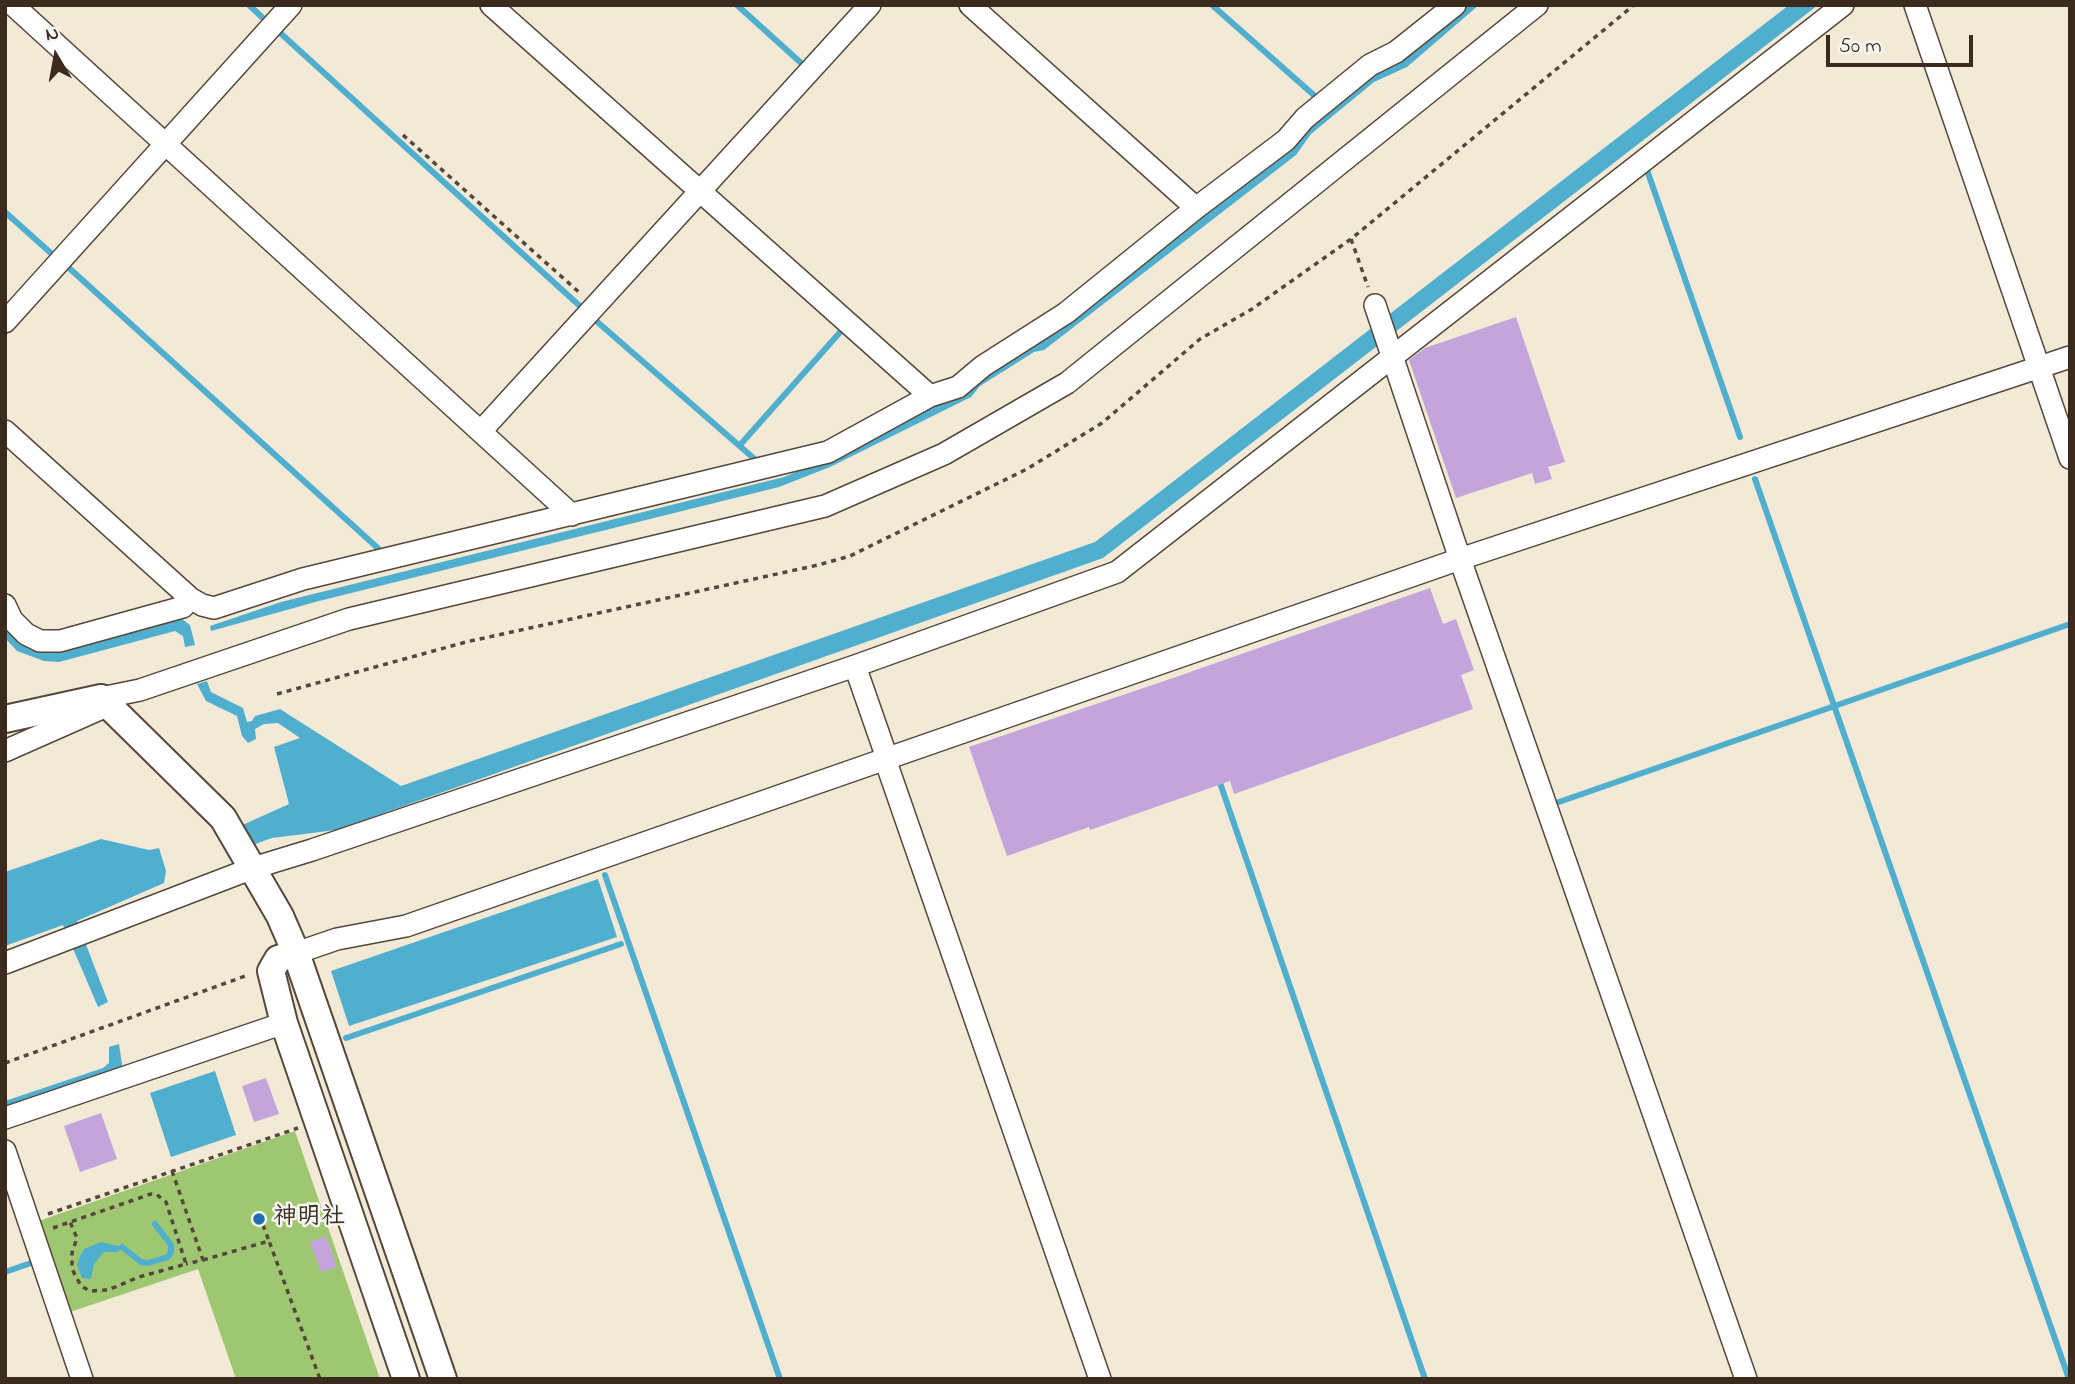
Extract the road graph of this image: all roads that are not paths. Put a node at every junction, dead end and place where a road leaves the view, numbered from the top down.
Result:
1 (13, 5) edge
2 (291, 5) edge
3 (491, 5) edge
4 (870, 5) edge
5 (970, 5) edge
6 (1536, 5) edge
7 (1843, 5) edge
8 (1914, 5) edge
9 (1451, 6) edge
10 (166, 144) junction
11 (700, 193) junction
12 (1196, 208) junction
13 (1375, 305) road end
14 (5, 323) edge
15 (2070, 356) edge
16 (1392, 359) junction
17 (2038, 368) junction
18 (930, 396) junction
19 (482, 430) junction
20 (5, 431) edge
21 (2070, 458) edge
22 (572, 515) junction
23 (1460, 559) junction
24 (191, 598) junction
25 (5, 605) edge
26 (855, 666) junction
27 (105, 701) junction
28 (5, 719) edge
29 (5, 751) edge
30 (886, 759) junction
31 (249, 862) junction
32 (296, 953) junction
33 (5, 964) edge
34 (284, 1023) junction
35 (5, 1118) edge
36 (5, 1151) edge
37 (82, 1379) edge
38 (406, 1379) edge
39 (443, 1379) edge
40 (1100, 1379) edge
41 (1746, 1379) edge

1 - 10 street
2 - 10 street
3 - 11 street
4 - 11 street
5 - 12 street
6 - 27 street
7 - 16 street
8 - 17 street
9 - 12 street
10 - 14 street
10 - 19 street
11 - 18 street
11 - 19 street
12 - 18 street
13 - 16 street
15 - 17 street
16 - 23 street
16 - 26 street
17 - 21 street
17 - 23 street
18 - 22 street
19 - 22 street
20 - 24 street
22 - 24 street
23 - 30 street
23 - 41 street
24 - 25 street
26 - 30 street
26 - 31 street
27 - 28 street
27 - 29 street
27 - 31 street
30 - 32 street
30 - 40 street
31 - 32 street
31 - 33 street
32 - 34 street
32 - 39 street
34 - 35 street
34 - 38 street
36 - 37 street

